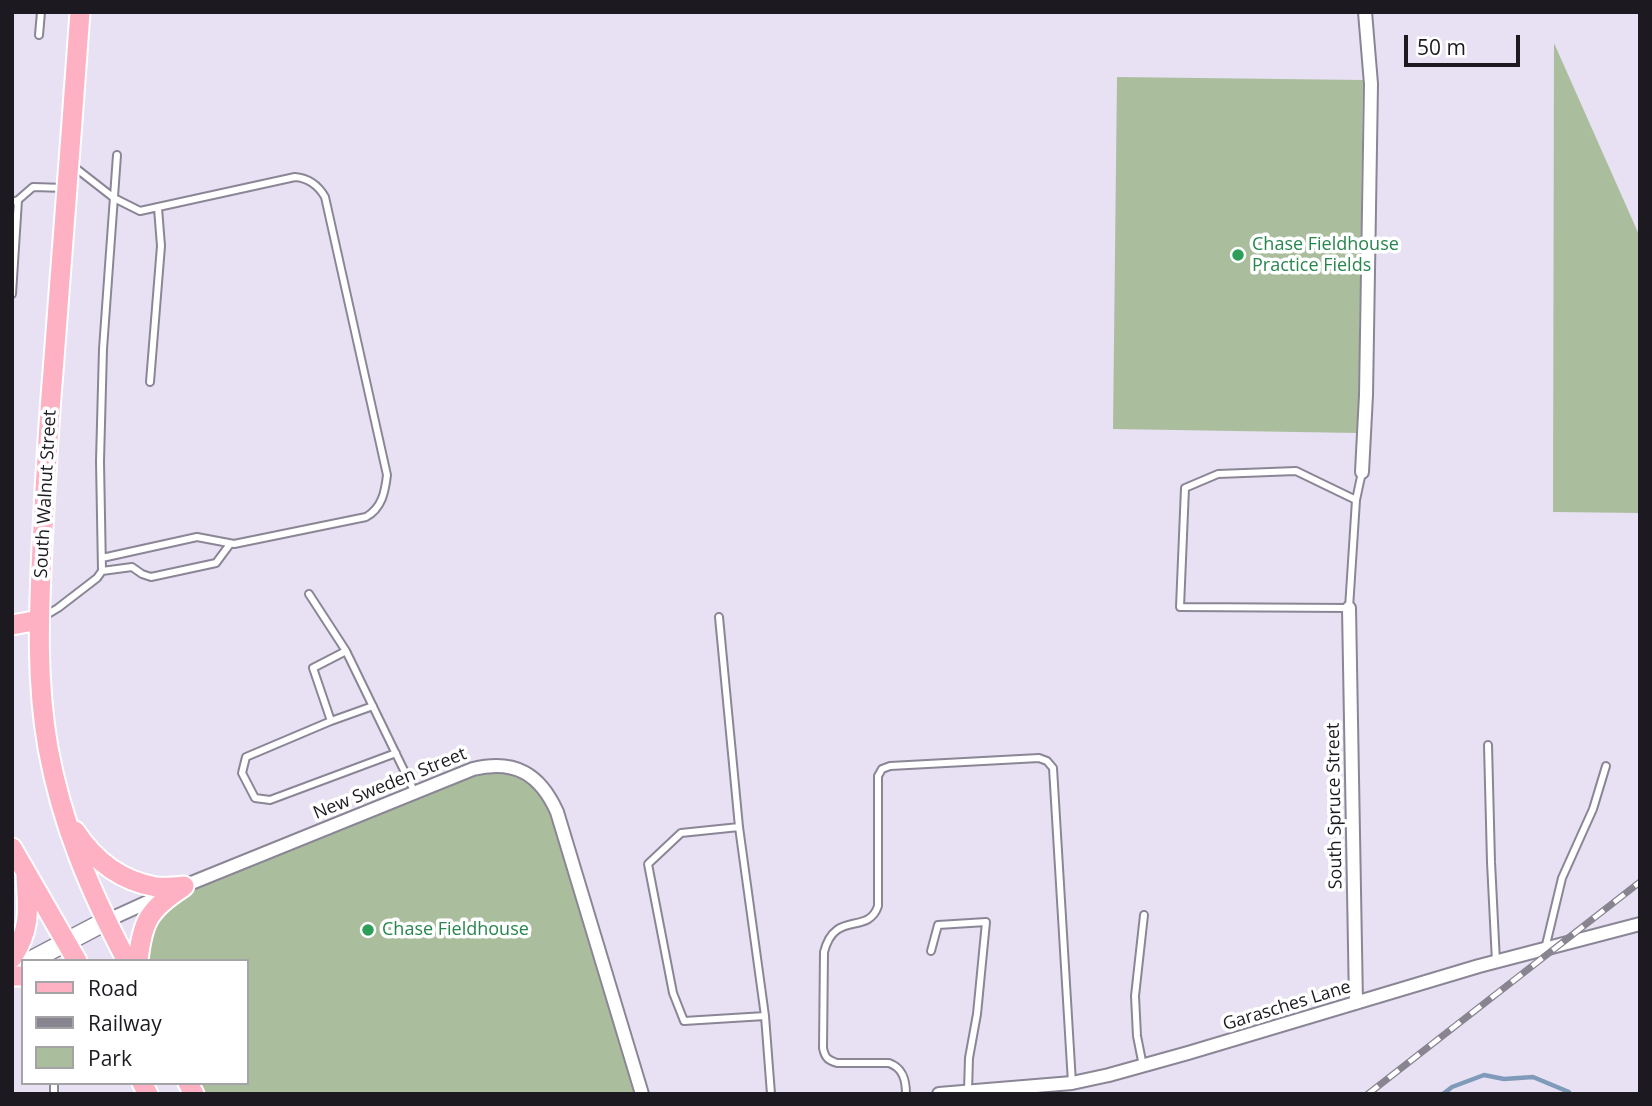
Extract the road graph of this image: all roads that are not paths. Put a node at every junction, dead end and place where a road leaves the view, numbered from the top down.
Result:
1 (41, 12) edge
2 (80, 12) edge
3 (1365, 12) edge
4 (39, 35) dead end
5 (117, 155) dead end
6 (69, 163) junction
7 (67, 188) junction
8 (114, 198) junction
9 (15, 201) edge
10 (158, 208) junction
11 (12, 294) edge
12 (150, 382) dead end
13 (1362, 472) joint
14 (1356, 500) junction
15 (230, 544) junction
16 (102, 558) junction
17 (102, 571) junction
18 (309, 594) dead end
19 (1349, 608) junction
20 (719, 617) dead end
21 (39, 620) junction
22 (12, 625) edge
23 (346, 651) junction
24 (373, 706) junction
25 (331, 721) junction
26 (1488, 745) dead end
27 (396, 753) junction
28 (1606, 766) dead end
29 (415, 793) junction
30 (65, 815) junction
31 (739, 827) junction
32 (12, 848) edge
33 (26, 872) junction
34 (184, 886) junction
35 (1143, 915) dead end
36 (106, 921) junction
37 (1640, 924) edge
38 (66, 942) junction
39 (1545, 949) junction
40 (931, 951) dead end
41 (12, 958) edge
42 (34, 959) edge
43 (75, 959) edge
44 (126, 959) edge
45 (138, 959) edge
46 (1496, 962) junction
47 (1356, 1003) junction
48 (765, 1016) junction
49 (1143, 1066) junction
50 (1072, 1083) junction
51 (968, 1091) junction
52 (1027, 1091) edge
53 (642, 1094) edge
54 (771, 1094) edge
55 (906, 1094) edge
56 (942, 1094) edge

1 - 4 lane
2 - 6 main road, South Walnut Street
3 - 13 street
5 - 8 lane
6 - 7 main road, South Walnut Street
6 - 8 lane
7 - 9 lane
7 - 21 main road, South Walnut Street
8 - 10 lane
8 - 16 lane
9 - 11 lane
10 - 12 lane
10 - 15 lane
13 - 14 lane
14 - 19 lane
14 - 19 lane
15 - 16 lane
15 - 17 lane
16 - 17 lane
17 - 21 lane
18 - 23 lane
19 - 47 street, South Spruce Street
20 - 31 lane
21 - 22 main road
21 - 30 main road, South Walnut Street
23 - 24 lane
23 - 25 lane
24 - 25 lane
24 - 27 lane
25 - 27 lane
26 - 46 lane
27 - 29 lane
28 - 39 lane
29 - 34 street, New Sweden Street
29 - 53 street, New Sweden Street
30 - 34 main road
30 - 36 main road, South Walnut Street
31 - 48 lane
31 - 48 lane
32 - 33 main road
33 - 38 main road
33 - 41 main road
34 - 36 street, New Sweden Street
34 - 45 main road
35 - 49 lane
36 - 38 street
36 - 44 main road, South Walnut Street
37 - 39 street, Garasches Lane
38 - 42 street
38 - 43 main road
39 - 46 street, Garasches Lane
40 - 51 lane
46 - 47 street, Garasches Lane
47 - 49 street, Garasches Lane
48 - 54 lane
49 - 50 street, Garasches Lane
50 - 52 street, Garasches Lane
50 - 55 lane
51 - 52 street, Garasches Lane
51 - 56 street, Garasches Lane

